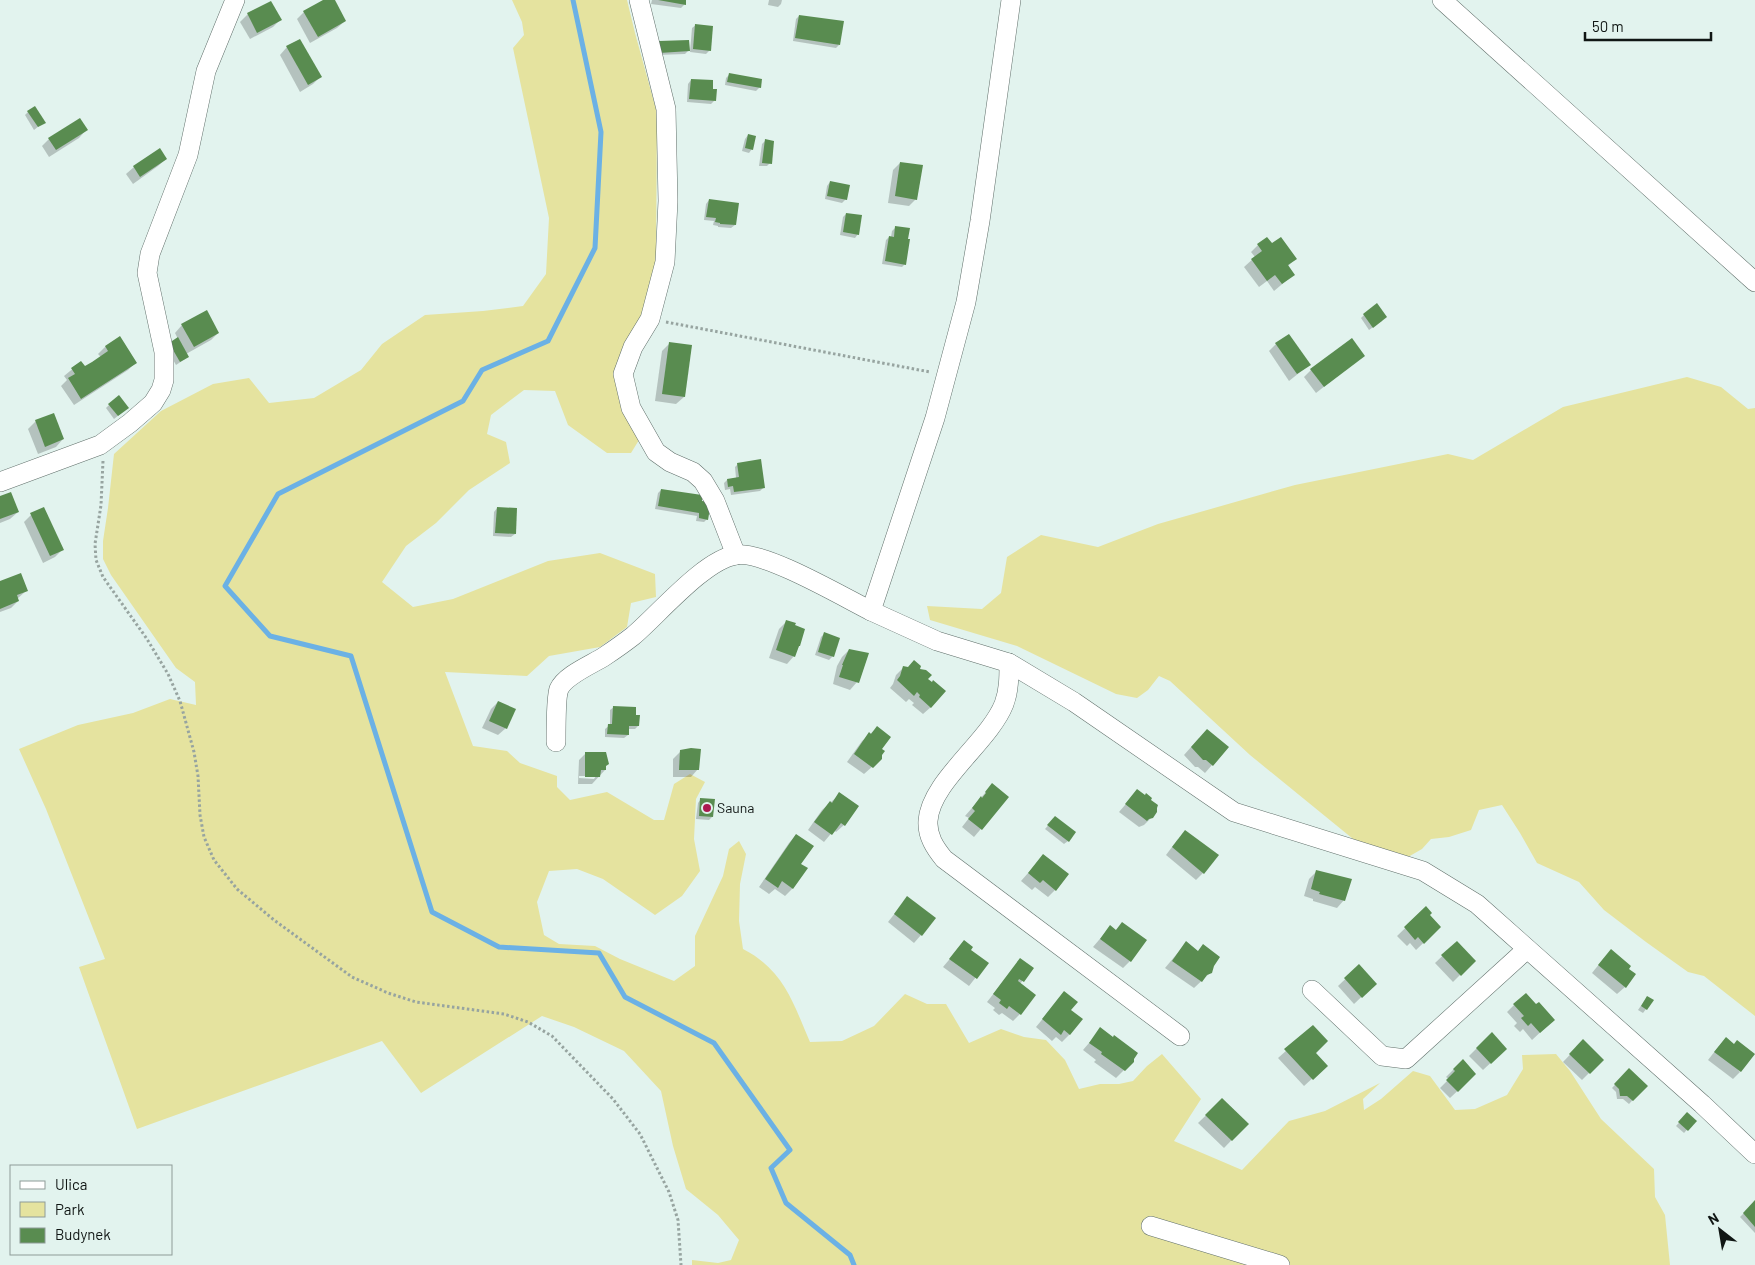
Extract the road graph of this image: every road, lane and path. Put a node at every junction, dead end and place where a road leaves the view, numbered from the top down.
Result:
1 (235, 0) edge
2 (639, 0) edge
3 (1011, 0) edge
4 (1442, 0) edge
5 (1755, 282) edge
6 (650, 319) junction
7 (945, 375) junction
8 (100, 445) junction
9 (0, 482) edge
10 (736, 554) junction
11 (871, 611) junction
12 (1008, 663) junction
13 (556, 742) dead end
14 (1527, 949) junction
15 (1312, 990) dead end
16 (1180, 1036) dead end
17 (1755, 1154) edge
18 (1151, 1226) dead end
19 (681, 1265) edge
20 (1280, 1265) edge

1 - 8 street
2 - 6 street
3 - 7 street
4 - 5 street
6 - 7 path
6 - 10 street
7 - 11 street
8 - 9 street
8 - 19 path
10 - 11 street
10 - 13 street
11 - 12 street
12 - 14 street
12 - 16 street
14 - 15 street
14 - 17 street
18 - 20 street

